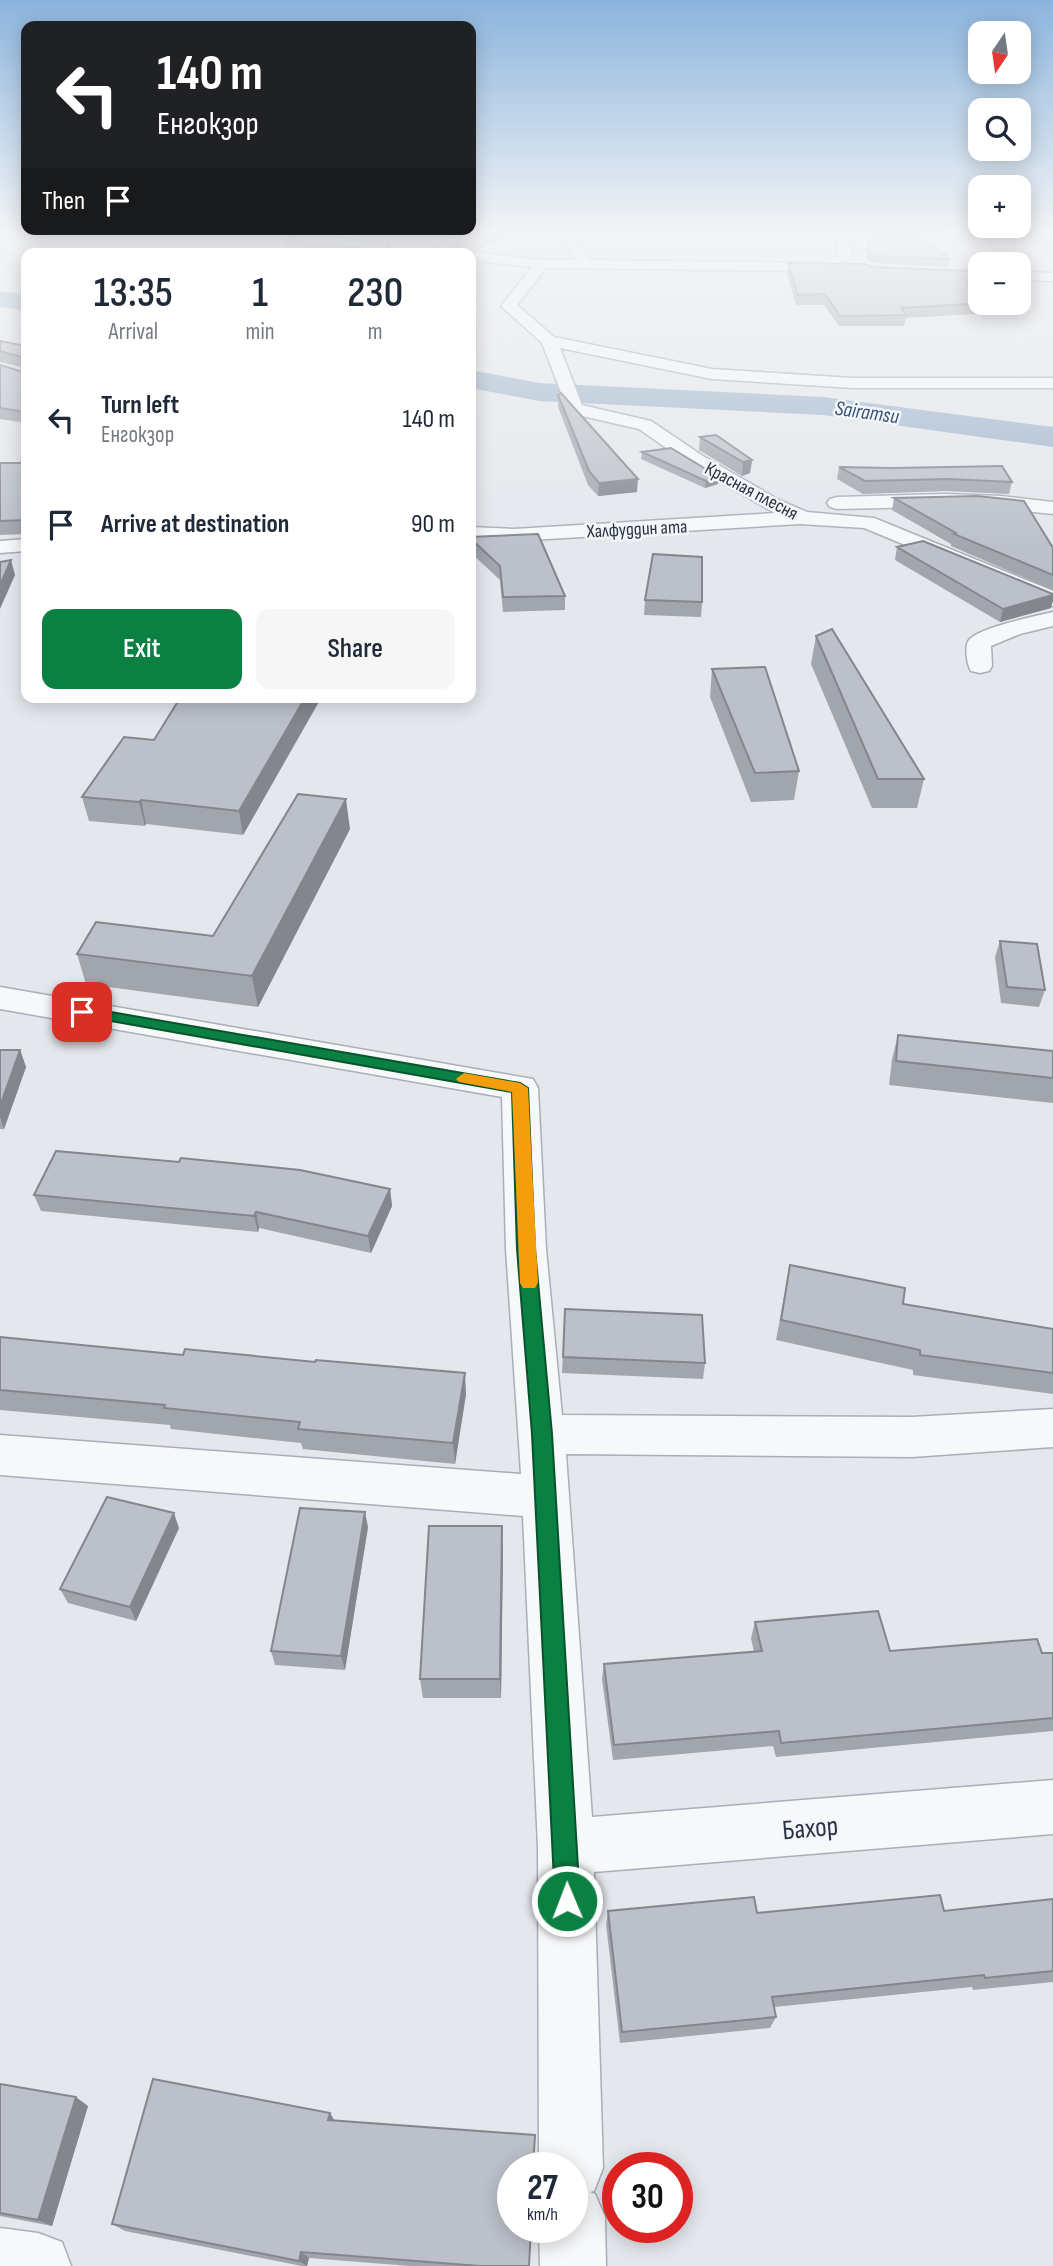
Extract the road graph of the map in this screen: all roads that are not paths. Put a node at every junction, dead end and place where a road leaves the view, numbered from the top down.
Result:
1 (546, 339) edge
2 (549, 341) junction
3 (1053, 383) edge
4 (772, 504) junction
5 (1053, 508) edge
6 (803, 518) junction
7 (476, 533) edge
8 (21, 545) edge
9 (0, 547) edge
10 (1053, 599) edge
11 (1053, 619) edge
12 (980, 666) dead end
13 (0, 998) edge
14 (1053, 1428) edge
15 (542, 1434) junction
16 (0, 1455) edge
17 (544, 1497) junction
18 (1053, 1807) edge
19 (566, 1847) junction
20 (572, 2152) edge
21 (573, 2243) edge
22 (0, 2261) edge
23 (38, 2266) edge
24 (573, 2266) edge

1 - 2 street
2 - 3 street
2 - 4 street, Красная плесня
4 - 5 street
4 - 6 street, Красная плесня
6 - 7 street, Халфуддин ата
6 - 10 street, Красная плесня
8 - 9 street
11 - 12 street
13 - 15 street
14 - 15 street
15 - 17 street
16 - 17 street
17 - 19 street
18 - 19 street, Бахор
19 - 20 street
21 - 24 street
22 - 23 street

